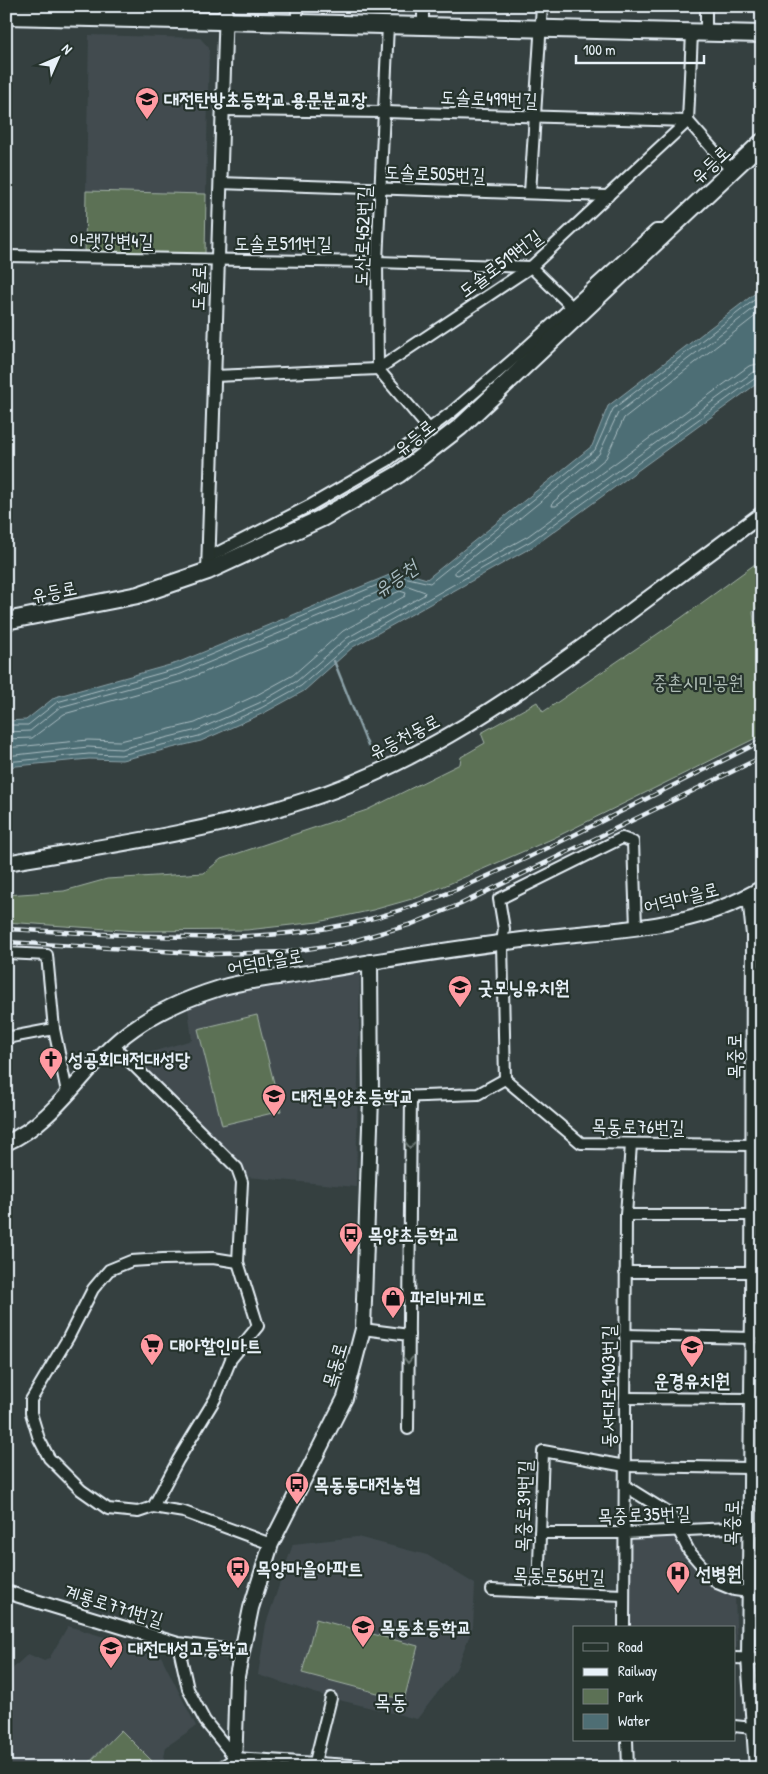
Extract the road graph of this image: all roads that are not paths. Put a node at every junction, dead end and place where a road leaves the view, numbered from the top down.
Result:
1 (297, 6) edge
2 (423, 6) edge
3 (542, 6) edge
4 (706, 6) edge
5 (126, 13) edge
6 (225, 14) edge
7 (6, 16) edge
8 (297, 23) junction
9 (388, 25) junction
10 (422, 26) junction
11 (542, 29) junction
12 (699, 33) junction
13 (762, 34) edge
14 (223, 110) junction
15 (385, 112) junction
16 (537, 117) junction
17 (688, 121) junction
18 (762, 142) edge
19 (762, 151) edge
20 (736, 166) junction
21 (220, 183) junction
22 (380, 189) junction
23 (530, 193) junction
24 (608, 196) junction
25 (670, 230) junction
26 (6, 256) edge
27 (218, 260) junction
28 (377, 262) junction
29 (531, 267) junction
30 (572, 307) junction
31 (378, 369) junction
32 (214, 376) junction
33 (429, 429) junction
34 (762, 514) edge
35 (209, 564) junction
36 (6, 621) edge
37 (6, 863) edge
38 (762, 888) edge
39 (749, 896) junction
40 (762, 902) edge
41 (636, 927) junction
42 (502, 943) junction
43 (6, 953) edge
44 (370, 962) junction
45 (54, 1029) junction
46 (6, 1038) edge
47 (113, 1045) junction
48 (504, 1079) junction
49 (757, 1081) edge
50 (67, 1092) junction
51 (411, 1096) junction
52 (371, 1098) junction
53 (6, 1143) edge
54 (631, 1144) junction
55 (752, 1145) junction
56 (626, 1215) junction
57 (752, 1215) junction
58 (238, 1262) junction
59 (625, 1272) junction
60 (757, 1274) edge
61 (757, 1310) edge
62 (363, 1329) junction
63 (409, 1335) junction
64 (625, 1335) junction
65 (752, 1338) junction
66 (625, 1398) junction
67 (751, 1399) junction
68 (408, 1430) dead end
69 (625, 1466) junction
70 (750, 1468) junction
71 (625, 1486) junction
72 (154, 1506) junction
73 (750, 1527) junction
74 (679, 1530) junction
75 (540, 1533) junction
76 (625, 1533) junction
77 (271, 1544) junction
78 (492, 1590) dead end
79 (6, 1592) edge
80 (538, 1592) junction
81 (749, 1592) junction
82 (624, 1595) junction
83 (624, 1626) edge
84 (178, 1644) junction
85 (242, 1652) junction
86 (736, 1658) edge
87 (748, 1658) junction
88 (762, 1659) edge
89 (331, 1698) dead end
90 (736, 1726) edge
91 (757, 1729) edge
92 (627, 1742) edge
93 (315, 1762) junction
94 (234, 1763) edge
95 (354, 1766) edge
96 (220, 1768) edge
97 (400, 1768) edge
98 (628, 1768) edge
99 (756, 1768) edge

1 - 8 street
2 - 10 street
3 - 11 street
4 - 12 street
5 - 6 main road
5 - 7 main road
6 - 8 main road
6 - 14 street, 도솔로
8 - 9 main road
9 - 10 main road
9 - 15 street, 도산로452번길
10 - 11 main road
11 - 12 main road
11 - 16 street
12 - 13 main road
12 - 17 street
14 - 15 street, 도솔로499번길
14 - 21 street, 도솔로
15 - 16 street, 도솔로499번길
15 - 22 street, 도산로452번길
16 - 17 street, 도솔로499번길
16 - 23 street
17 - 20 street
17 - 24 street, 도솔로519번길
18 - 20 main road, 유등로
19 - 20 main road
20 - 25 main road, 유등로
21 - 22 street, 도솔로505번길
21 - 27 street, 도솔로
22 - 23 street, 도솔로505번길
22 - 28 street, 도산로452번길
23 - 24 street, 도솔로505번길
24 - 29 street, 도솔로519번길
25 - 30 street
25 - 35 main road, 유등로
26 - 27 street, 아랫강변4길
27 - 28 street, 도솔로511번길
27 - 32 street, 도솔로
28 - 29 street, 도솔로511번길
28 - 31 street, 도산로452번길
29 - 30 street
29 - 31 street, 도솔로519번길
30 - 33 street
31 - 32 street
31 - 33 street
32 - 35 street, 도솔로
33 - 35 street
34 - 37 main road, 유등천동로
35 - 36 main road, 유등로
38 - 39 main road, 어덕마을로
39 - 40 street
39 - 41 main road, 어덕마을로
39 - 49 street, 목중로
41 - 42 main road, 어덕마을로
41 - 42 street, 어덕마을로
42 - 44 main road, 어덕마을로
42 - 48 street, 어덕마을로
43 - 45 street
44 - 47 main road, 어덕마을로
44 - 52 main road, 목동로
45 - 46 street
45 - 50 street
47 - 50 main road, 어덕마을로
47 - 58 street
48 - 51 street
48 - 54 street, 목동로76번길
49 - 55 street, 목중로
50 - 53 main road, 어덕마을로
51 - 52 street
51 -> 63 street
52 - 62 main road, 목동로
54 - 55 street, 목동로76번길
54 - 56 street, 동서대로1403번길
55 - 57 street, 목중로
56 - 57 street
56 - 59 street, 동서대로1403번길
57 - 60 street, 목중로
58 - 72 street
58 - 72 street
59 - 60 street
59 - 64 street, 동서대로1403번길
60 - 61 street, 목중로
61 - 65 street, 목중로
62 - 63 street
62 - 77 main road, 목동로
63 -> 68 street
64 - 65 street
64 - 66 street, 동서대로1403번길
65 - 67 street, 목중로
66 - 67 street
66 - 69 street, 동서대로1403번길
67 - 70 street, 목중로
69 - 70 street, 목중로39번길
69 - 71 street, 동서대로1403번길
69 - 75 street, 목중로39번길
70 - 73 street, 목중로
71 - 74 street
71 - 76 street, 동서대로1403번길
72 - 77 street
73 - 74 street, 목중로35번길
73 - 81 street, 목중로
74 - 76 street, 목중로35번길
74 - 81 street
75 - 76 street, 목중로35번길
75 - 80 street, 목중로39번길
76 - 82 street, 동서대로1403번길
77 - 85 main road, 목동로
78 - 80 street, 목동로56번길
79 - 84 street, 계룡로771번길
80 - 82 street, 목동로56번길
81 - 87 street, 목중로
82 - 83 street, 동서대로1403번길
84 - 85 street, 계룡로771번길
84 - 94 street
85 - 94 main road, 목동로
86 - 87 street
87 - 88 street
87 - 91 street, 목중로
89 - 93 street
90 - 91 street
91 - 99 street, 목중로
92 - 98 street
93 - 94 street
93 - 95 street
94 - 96 street
95 - 97 street

